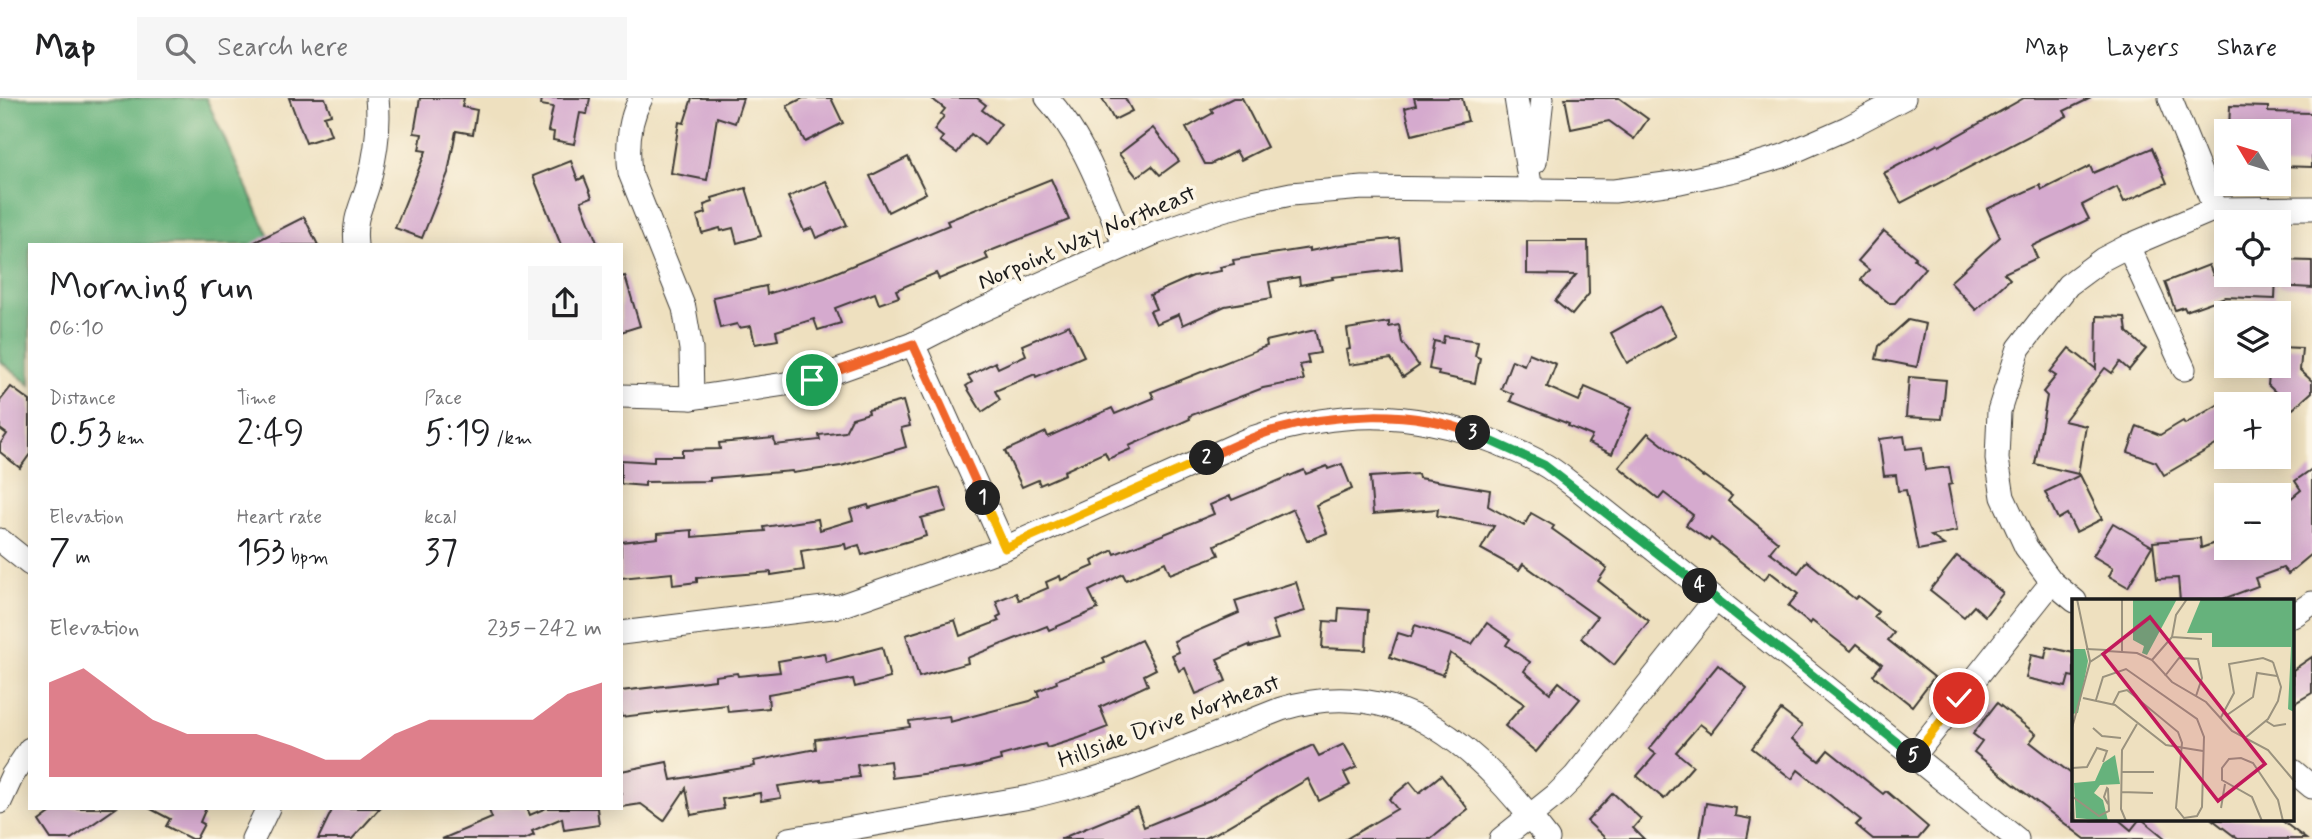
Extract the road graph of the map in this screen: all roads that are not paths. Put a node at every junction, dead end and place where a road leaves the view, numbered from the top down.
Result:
1 (377, 98) edge
2 (641, 98) edge
3 (1047, 98) edge
4 (1516, 98) edge
5 (1542, 98) edge
6 (2170, 98) edge
7 (1895, 100) edge
8 (1531, 190) junction
9 (2312, 208) edge
10 (2215, 209) junction
11 (356, 243) edge
12 (1125, 246) junction
13 (2128, 246) junction
14 (913, 344) junction
15 (2184, 369) dead end
16 (623, 396) edge
17 (692, 398) junction
18 (0, 540) edge
19 (1005, 548) junction
20 (28, 562) edge
21 (2052, 582) junction
22 (2073, 599) edge
23 (1715, 600) junction
24 (2312, 603) edge
25 (2294, 615) edge
26 (623, 633) edge
27 (28, 747) edge
28 (28, 749) edge
29 (1913, 757) junction
30 (0, 765) edge
31 (2294, 772) edge
32 (2312, 786) edge
33 (0, 802) edge
34 (267, 810) edge
35 (1530, 815) junction
36 (253, 839) edge
37 (789, 839) edge
38 (1502, 839) edge
39 (1548, 839) edge
40 (2017, 839) edge

1 - 11 street
2 - 17 street
3 - 12 street
4 - 8 street
5 - 8 street
6 - 10 street
7 - 8 street, Norpoint Way Northeast
8 - 12 street, Norpoint Way Northeast
9 - 10 street
10 - 13 street
12 - 14 street, Norpoint Way Northeast
13 - 15 street
13 - 21 street
14 - 17 street, Norpoint Way Northeast
14 - 19 street
16 - 17 street, Norpoint Way Northeast
18 - 20 street
19 - 23 street
19 - 26 street
21 - 22 street
21 - 29 street
23 - 29 street
23 - 35 street
24 - 25 street
27 - 30 street
28 - 33 street
29 - 40 street
31 - 32 street
34 - 36 street
35 - 37 street, Hillside Drive Northeast
35 - 38 street
35 - 39 street, Hillside Drive Northeast

